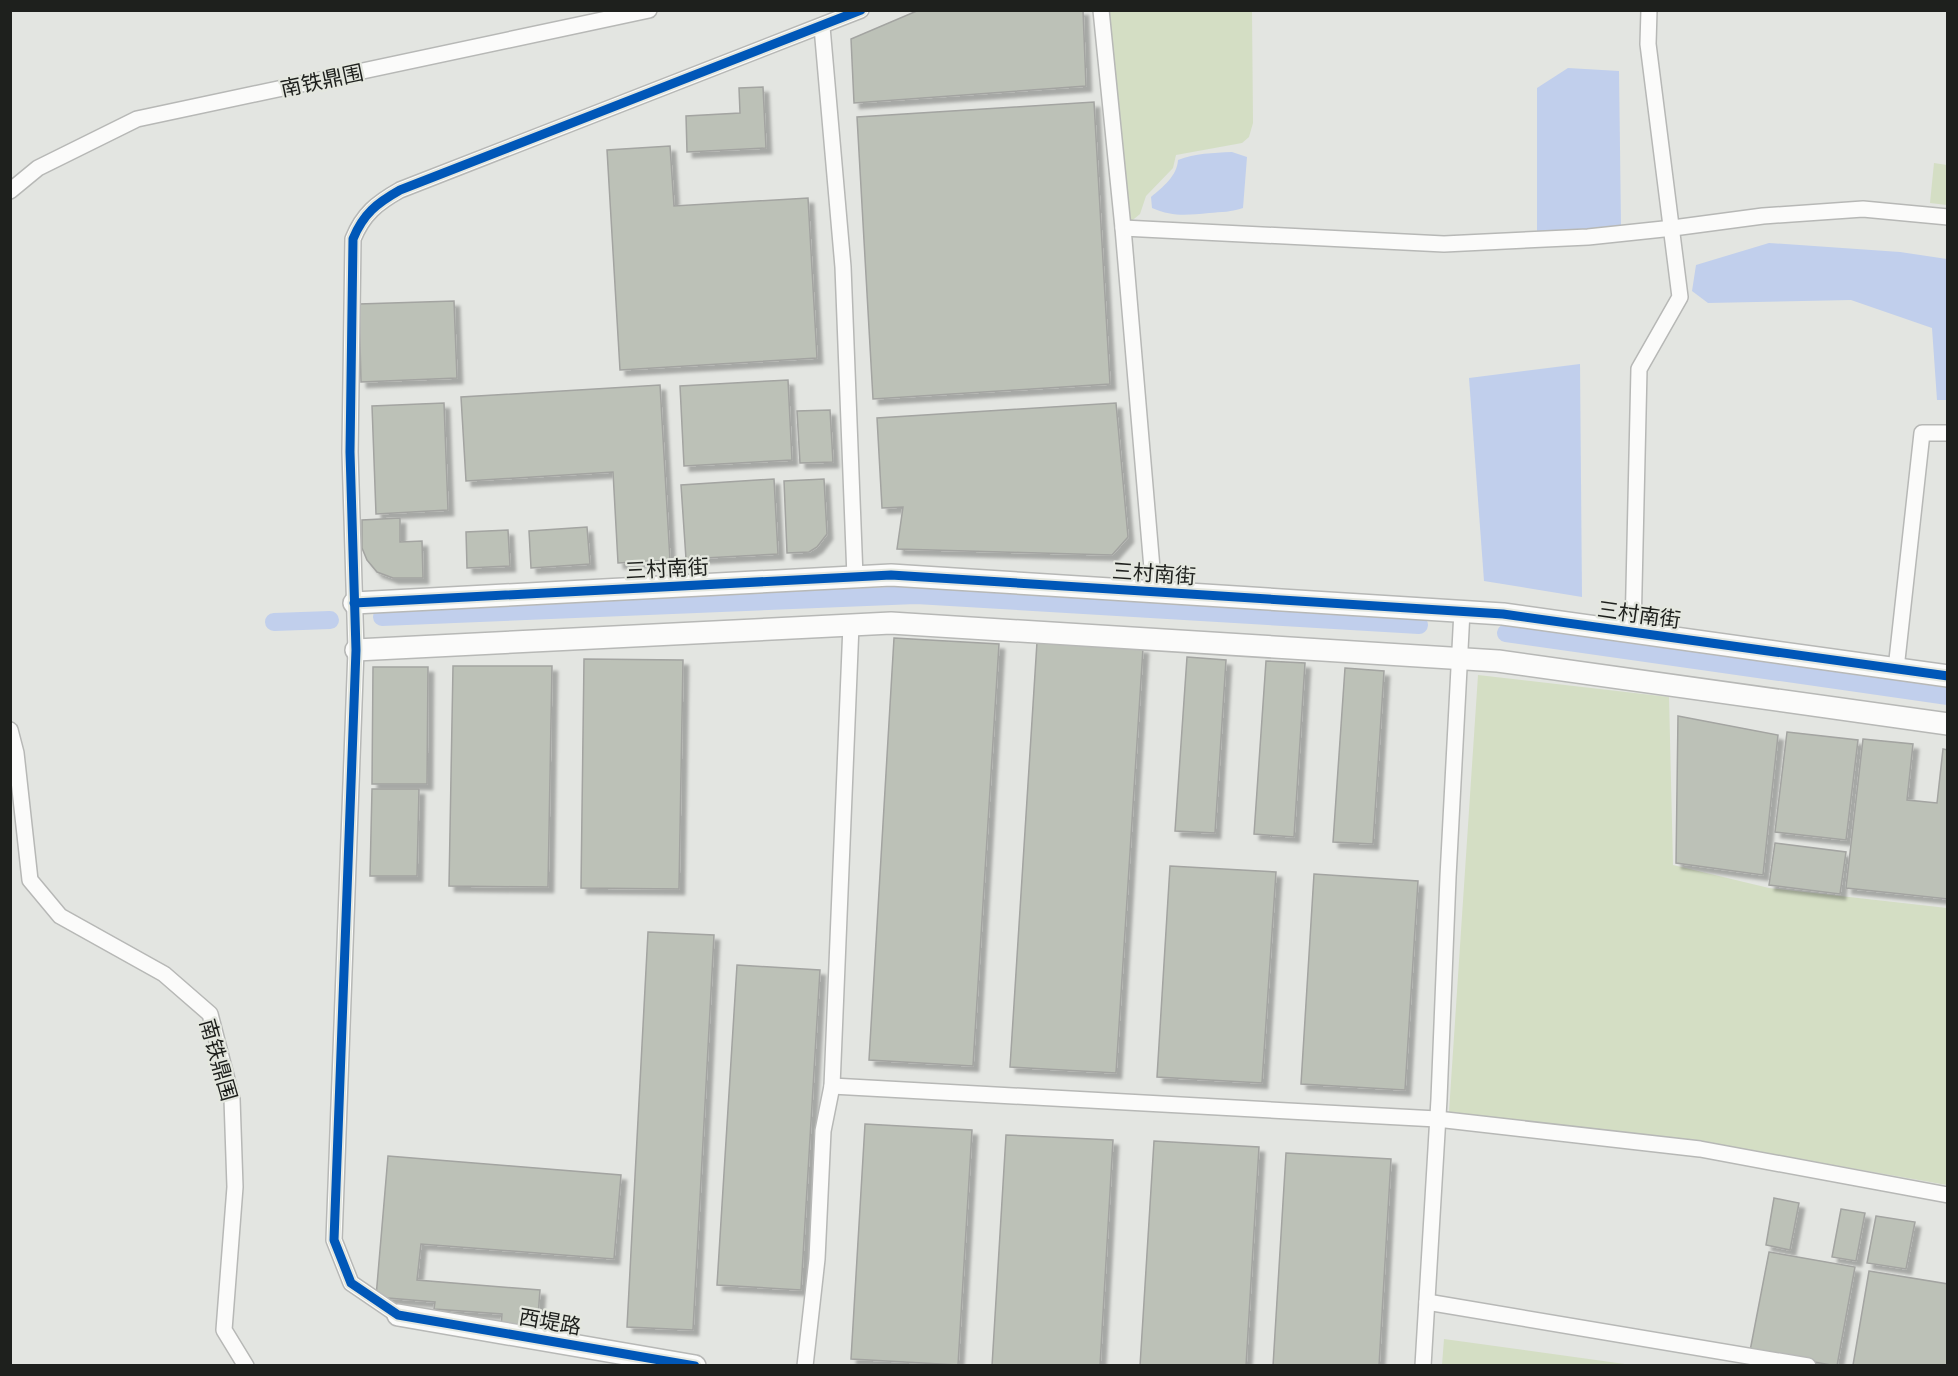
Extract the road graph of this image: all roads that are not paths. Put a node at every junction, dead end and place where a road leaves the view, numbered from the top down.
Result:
1 (649, 10) edge
2 (861, 10) edge
3 (1101, 10) edge
4 (1649, 10) edge
5 (822, 27) junction
6 (10, 191) edge
7 (1947, 217) edge
8 (1123, 228) junction
9 (1673, 228) junction
10 (1947, 433) edge
11 (855, 577) junction
12 (1154, 592) junction
13 (354, 603) junction
14 (1462, 611) junction
15 (851, 625) junction
16 (1633, 632) junction
17 (356, 650) junction
18 (1459, 659) junction
19 (1896, 669) junction
20 (1947, 676) edge
21 (1947, 724) edge
22 (10, 730) edge
23 (832, 1086) junction
24 (1437, 1119) junction
25 (1947, 1195) edge
26 (1427, 1302) junction
27 (398, 1315) joint
28 (246, 1365) edge
29 (695, 1365) edge
30 (805, 1365) edge
31 (1423, 1365) edge
32 (1808, 1365) edge

1 - 6 street, 南铁鼎围
2 - 5 street
3 - 8 street
4 - 9 street
5 - 11 street
5 - 13 street
7 - 9 street
8 - 9 street
8 - 12 street
9 - 16 street
10 - 19 street
11 - 12 street, 三村南街
11 - 13 street, 三村南街
12 - 14 street, 三村南街
13 - 17 street
14 - 16 street, 三村南街
14 - 18 street
15 - 17 street
15 - 18 street
15 - 23 street
16 - 19 street, 三村南街
17 - 27 street
18 - 21 street
18 - 24 street
19 - 20 street, 三村南街
22 - 28 street, 南铁鼎围
23 - 24 street
23 - 30 street
24 - 25 street
24 - 26 street
26 - 31 street
26 - 32 street
27 - 29 street, 西堤路

